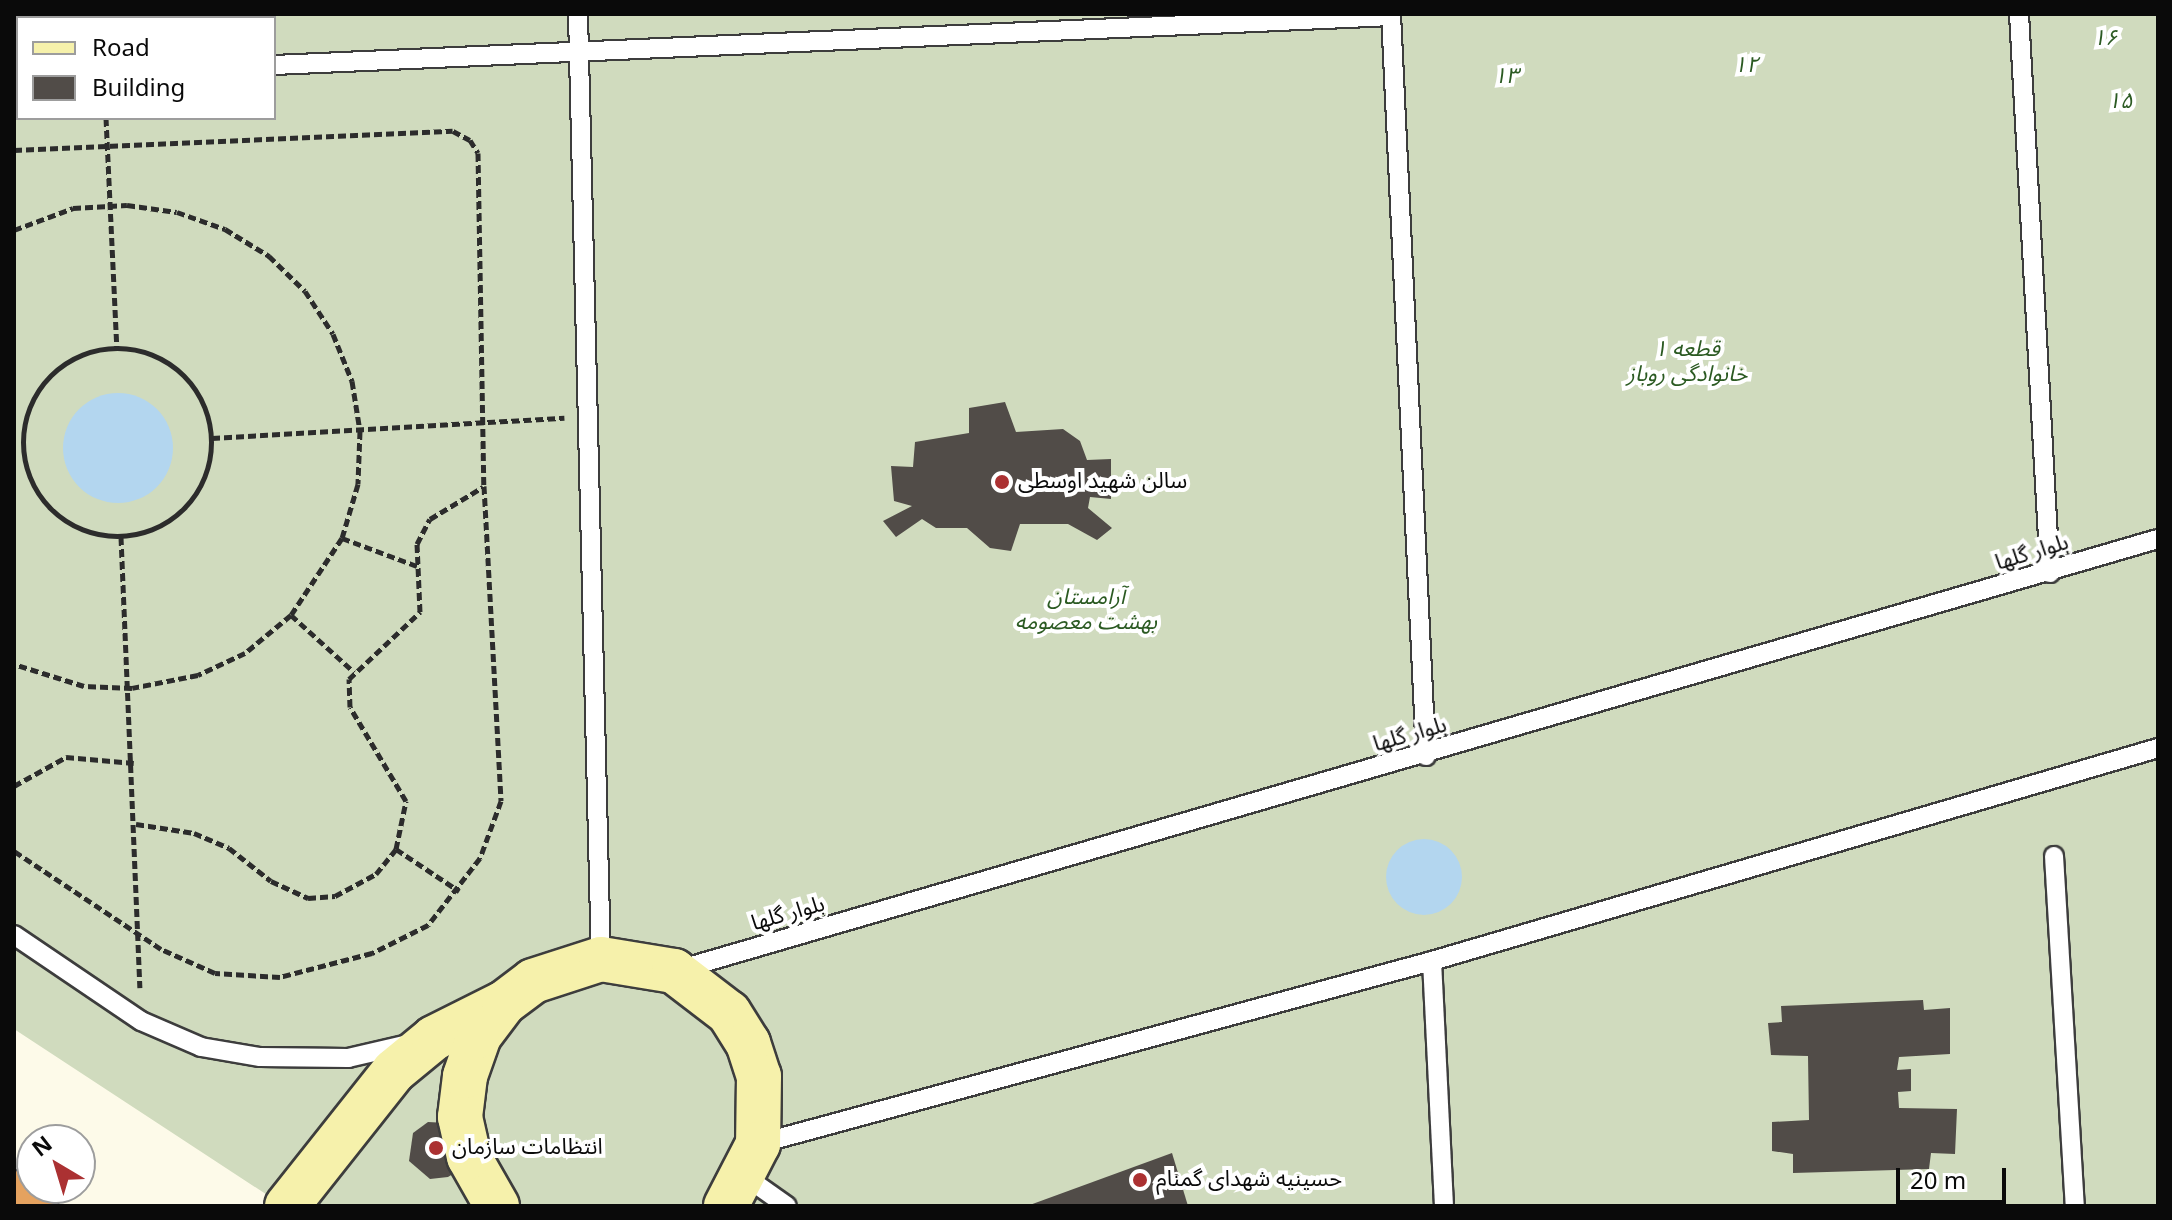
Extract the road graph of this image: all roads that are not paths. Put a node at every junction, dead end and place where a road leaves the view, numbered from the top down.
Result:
1 (578, 14) edge
2 (2019, 14) edge
3 (1391, 15) edge
4 (579, 51) junction
5 (276, 65) edge
6 (2158, 539) edge
7 (2050, 573) junction
8 (2158, 748) edge
9 (1426, 756) junction
10 (2054, 856) dead end
11 (14, 935) edge
12 (601, 959) junction
13 (1432, 961) junction
14 (674, 971) junction
15 (504, 1003) junction
16 (434, 1038) junction
17 (743, 1176) edge
18 (14, 1193) edge
19 (35, 1206) edge
20 (287, 1206) edge
21 (497, 1206) edge
22 (787, 1206) edge
23 (1444, 1206) edge
24 (2075, 1206) edge

1 - 4 lane
2 - 7 lane
3 - 4 lane
3 - 9 lane
4 - 5 lane
4 - 12 lane
6 - 7 lane, بلوار گلها
7 - 9 lane, بلوار گلها
8 - 13 lane
9 - 14 lane, بلوار گلها
10 - 24 lane
11 - 16 lane
12 - 14 main road
12 - 15 main road
13 - 17 lane
13 - 23 lane
14 - 17 main road
15 - 16 main road
15 - 21 main road
16 - 20 main road
17 - 22 lane
18 - 19 highway

